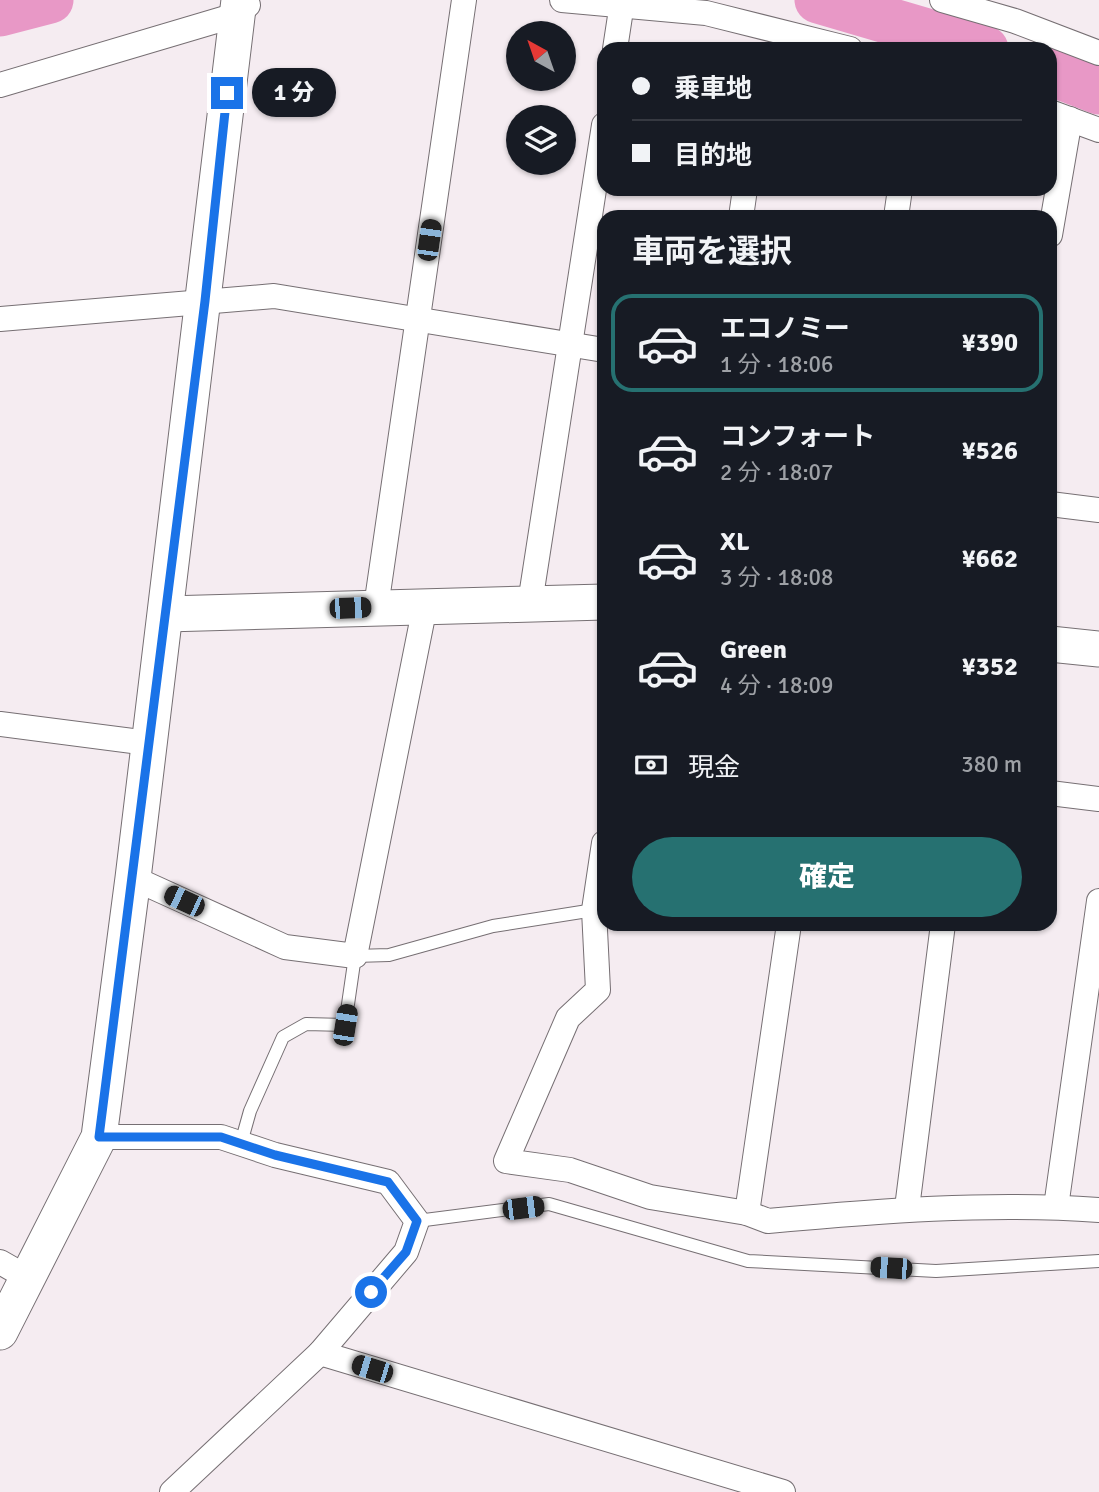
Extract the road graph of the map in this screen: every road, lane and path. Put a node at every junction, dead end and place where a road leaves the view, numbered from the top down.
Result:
1 (464, 0) edge
2 (562, 0) edge
3 (942, 0) edge
4 (622, 3) junction
5 (243, 5) edge
6 (766, 39) edge
7 (616, 42) edge
8 (791, 42) edge
9 (1099, 53) edge
10 (0, 85) edge
11 (1060, 115) edge
12 (1099, 130) edge
13 (1057, 151) edge
14 (597, 172) edge
15 (205, 301) junction
16 (0, 319) edge
17 (418, 320) junction
18 (571, 345) junction
19 (597, 349) edge
20 (1057, 505) edge
21 (1099, 510) edge
22 (597, 601) edge
23 (530, 603) junction
24 (425, 606) junction
25 (376, 607) junction
26 (166, 614) junction
27 (1057, 645) edge
28 (1099, 649) edge
29 (0, 724) edge
30 (148, 743) junction
31 (1057, 794) edge
32 (1099, 799) edge
33 (134, 878) junction
34 (597, 890) edge
35 (1099, 901) edge
36 (594, 910) junction
37 (788, 931) edge
38 (942, 931) edge
39 (355, 956) junction
40 (99, 1137) junction
41 (241, 1143) junction
42 (1056, 1206) junction
43 (907, 1208) junction
44 (1099, 1210) edge
45 (747, 1213) junction
46 (417, 1221) junction
47 (1099, 1261) edge
48 (14, 1270) edge
49 (0, 1332) edge
50 (320, 1353) junction
51 (172, 1492) edge
52 (783, 1492) edge

1 - 17 street
2 - 4 street
3 - 9 street
4 - 6 street
4 - 7 street
5 - 10 street
5 - 15 street
6 - 8 street
11 - 12 street
11 - 13 street
14 - 18 street
15 - 16 street
15 - 17 street
15 - 26 street
17 - 18 street
17 - 25 street
18 - 19 street
18 - 23 street
20 - 21 street
22 - 23 street
23 - 24 street
24 - 25 street
24 - 39 street
25 - 26 street
26 - 30 street
27 - 28 street
29 - 30 street
30 - 33 street
31 - 32 street
33 - 39 street
33 - 40 street
34 - 36 street
35 - 42 street
36 - 39 lane
36 - 45 street
37 - 45 street
38 - 43 street
39 - 41 lane
40 - 41 street
40 - 48 street
41 - 46 street
42 - 43 street
42 - 44 street
43 - 45 street
46 - 47 lane
46 - 50 street
48 - 49 street
50 - 51 street
50 - 52 street

